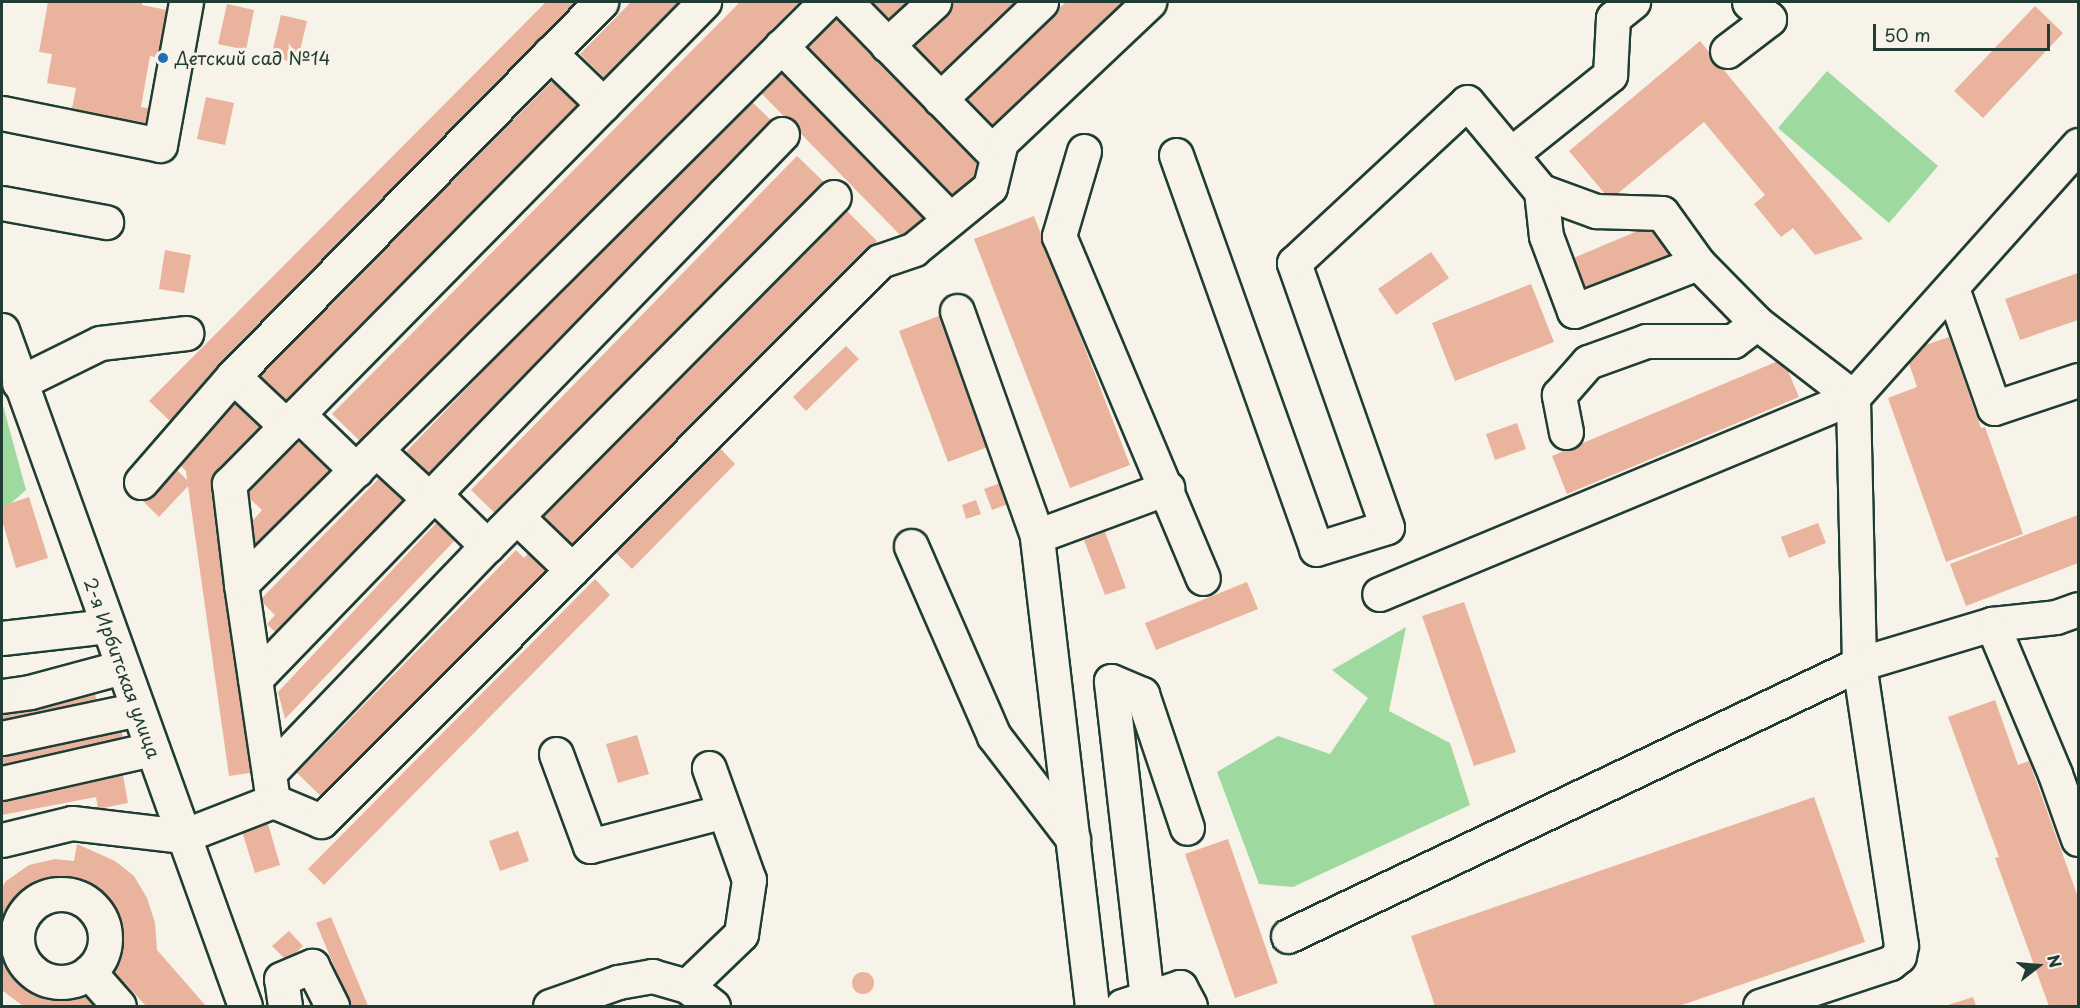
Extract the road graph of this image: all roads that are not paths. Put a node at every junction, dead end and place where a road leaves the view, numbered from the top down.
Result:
1 (186, 2) edge
2 (601, 2) edge
3 (704, 2) edge
4 (826, 2) edge
5 (846, 2) edge
6 (934, 2) edge
7 (1041, 2) edge
8 (1149, 2) edge
9 (1633, 2) edge
10 (1749, 2) edge
11 (888, 45) junction
12 (781, 46) junction
13 (1727, 51) dead end
14 (550, 54) junction
15 (940, 99) junction
16 (603, 104) junction
17 (2, 113) edge
18 (782, 134) dead end
19 (2079, 145) edge
20 (1084, 151) dead end
21 (1511, 154) junction
22 (1176, 155) dead end
23 (997, 157) junction
24 (1541, 191) junction
25 (834, 197) dead end
26 (2, 203) edge
27 (950, 219) junction
28 (106, 222) dead end
29 (1698, 264) junction
30 (1952, 288) junction
31 (957, 311) dead end
32 (1757, 323) junction
33 (2, 330) edge
34 (186, 333) dead end
35 (233, 376) junction
36 (2079, 380) edge
37 (19, 383) junction
38 (1853, 397) junction
39 (292, 420) junction
40 (1566, 432) dead end
41 (366, 460) junction
42 (141, 482) dead end
43 (1167, 488) junction
44 (431, 496) junction
45 (517, 517) junction
46 (1037, 536) junction
47 (487, 546) junction
48 (911, 546) dead end
49 (572, 570) junction
50 (1203, 578) dead end
51 (241, 584) junction
52 (1379, 594) dead end
53 (2079, 609) edge
54 (1992, 624) junction
55 (107, 626) junction
56 (2, 638) edge
57 (1859, 664) junction
58 (122, 667) junction
59 (255, 679) junction
60 (2, 696) edge
61 (138, 710) junction
62 (2, 738) edge
63 (152, 749) junction
64 (556, 754) dead end
65 (709, 768) dead end
66 (2, 783) edge
67 (271, 787) junction
68 (724, 811) junction
69 (1187, 828) dead end
70 (183, 836) junction
71 (1073, 839) junction
72 (2, 840) edge
73 (2079, 840) edge
74 (1288, 936) dead end
75 (89, 972) dead end
76 (687, 986) junction
77 (1134, 1002) edge
78 (119, 1006) edge
79 (244, 1006) edge
80 (285, 1006) edge
81 (332, 1006) edge
82 (550, 1006) edge
83 (713, 1006) edge
84 (1092, 1006) edge
85 (1190, 1006) edge
86 (1760, 1006) edge

1 - 17 street
2 - 14 street
3 - 16 street
4 - 12 street
5 - 11 street
6 - 11 street
7 - 15 street
8 - 23 street
9 - 21 street
10 - 13 street
11 - 15 street
12 - 27 street
12 - 41 street
14 - 16 street
14 - 35 street
15 - 23 street
16 - 39 street
18 - 44 street
19 - 30 street
20 - 43 street
21 - 22 street
21 - 24 street
23 - 27 street
24 - 29 street
24 - 29 street
25 - 45 street
26 - 28 street
27 - 49 street
29 - 32 street
30 - 36 street
30 - 38 street
31 - 46 street
32 - 38 street
32 - 40 street
33 - 37 street, 2-я Ирбитская улица
34 - 37 street
35 - 39 street
35 - 42 street
37 - 55 street, 2-я Ирбитская улица
38 - 52 street
38 - 57 street
39 - 41 street
39 - 51 street
41 - 44 street
41 - 51 street
43 - 46 street
43 - 50 street
44 - 47 street
44 - 59 street
45 - 47 street
45 - 49 street
46 - 71 street
47 - 67 street
48 - 71 street
49 - 67 street
51 - 59 street
53 - 54 street
54 - 57 street
54 - 73 street
55 - 56 street
55 - 58 street, 2-я Ирбитская улица
57 - 74 street
57 - 86 street
58 - 60 street
58 - 61 street, 2-я Ирбитская улица
59 - 67 street
61 - 62 street
61 - 63 street, 2-я Ирбитская улица
63 - 66 street
63 - 70 street, 2-я Ирбитская улица
64 - 68 street
65 - 68 street
67 - 70 street
68 - 76 street
69 - 77 street
70 - 72 street
70 - 79 street, 2-я Ирбитская улица
71 - 84 street
75 - 78 street
76 - 82 street
76 - 83 street
77 - 85 street
80 - 81 street

